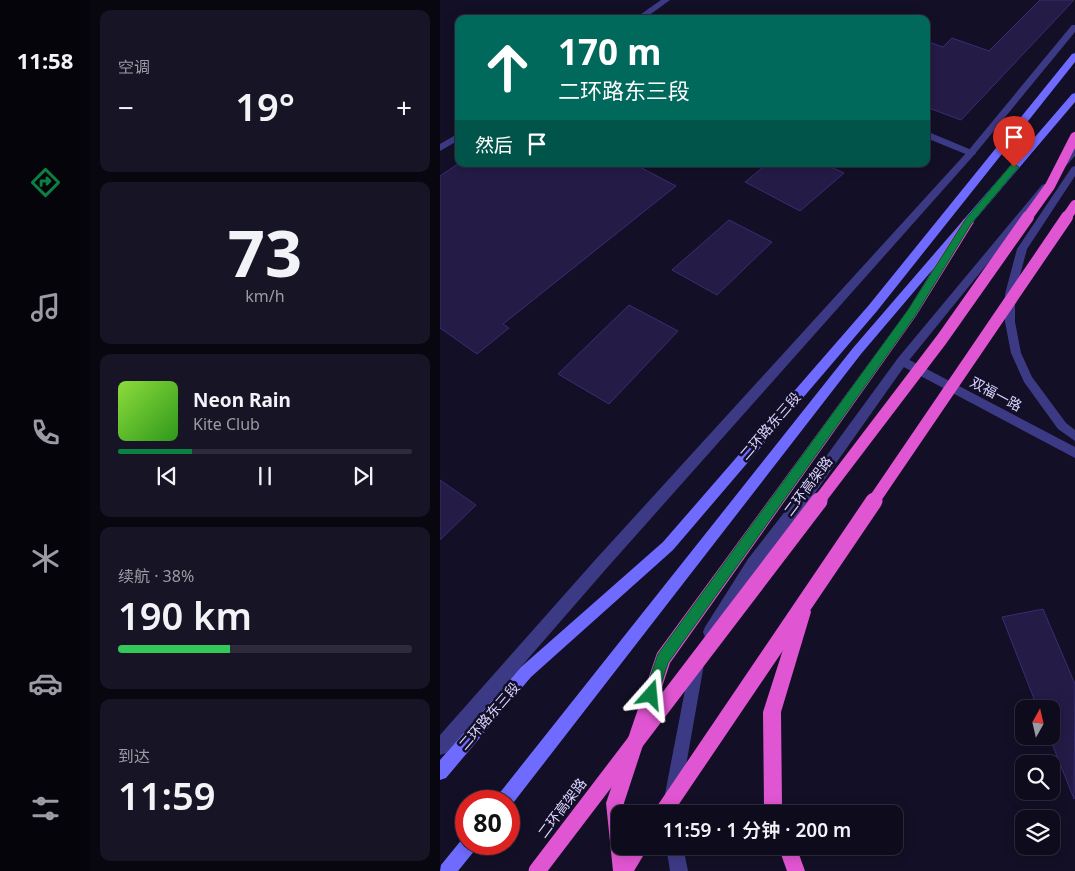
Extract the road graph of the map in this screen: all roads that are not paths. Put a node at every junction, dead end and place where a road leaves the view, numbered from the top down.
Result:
1 (665, 0) edge
2 (647, 15) edge
3 (1075, 27) edge
4 (1075, 56) edge
5 (1075, 96) edge
6 (930, 136) edge
7 (1075, 137) edge
8 (455, 139) edge
9 (440, 148) edge
10 (1075, 150) edge
11 (971, 153) junction
12 (1075, 170) edge
13 (1075, 205) edge
14 (968, 222) junction
15 (902, 360) junction
16 (1075, 436) edge
17 (1075, 453) edge
18 (805, 603) junction
19 (440, 747) edge
20 (440, 772) edge
21 (513, 790) edge
22 (668, 805) edge
23 (672, 805) edge
24 (773, 805) edge
25 (461, 855) edge
26 (634, 855) edge
27 (676, 855) edge
28 (790, 855) edge
29 (448, 871) edge
30 (537, 871) edge
31 (622, 871) edge
32 (680, 871) edge
33 (796, 871) edge

1 - 2 street
3 - 11 street
4 - 20 main road, 二环路东三段
5 - 14 main road, 二环路东三段
6 - 11 street
7 - 30 highway, 二环高架路, bridge
8 - 9 street
10 - 15 street
11 - 19 street
12 - 16 lane, bridge
13 - 18 highway, bridge
14 - 21 main road, 二环路东三段
14 - 31 highway, bridge
15 - 17 street, 双福一路
15 - 23 street
18 - 22 highway, bridge
18 - 24 highway
25 - 29 main road
26 - 31 highway
27 - 32 street
28 - 33 highway

